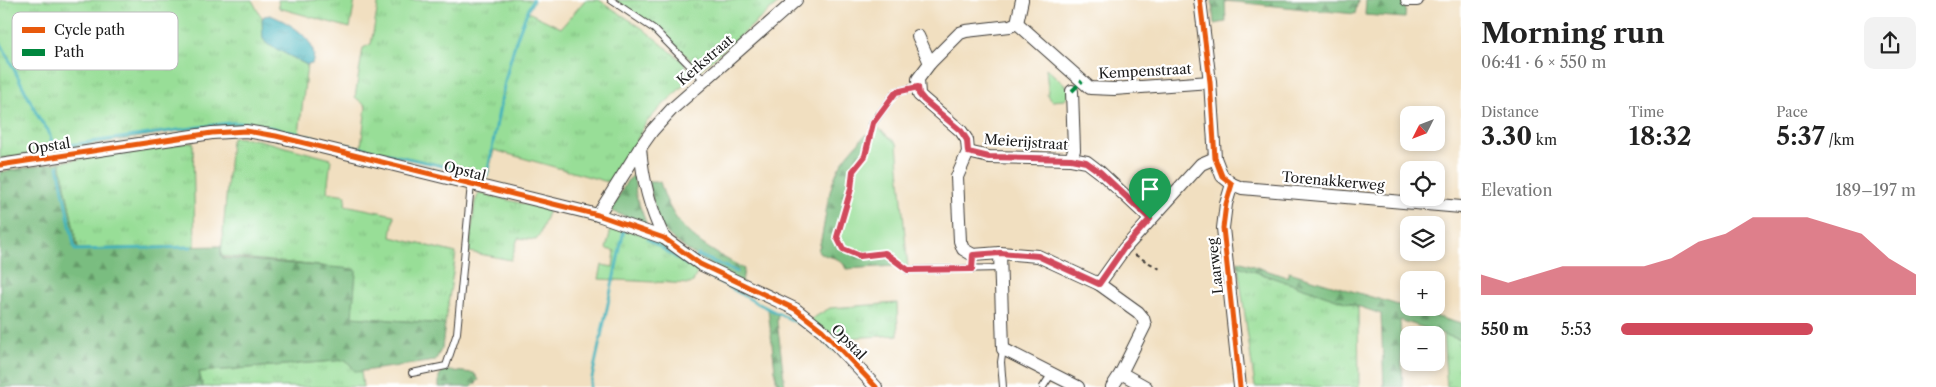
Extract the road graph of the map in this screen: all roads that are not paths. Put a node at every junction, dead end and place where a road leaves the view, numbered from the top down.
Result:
1 (611, 0) edge
2 (796, 0) edge
3 (1022, 0) edge
4 (1200, 0) edge
5 (1406, 0) edge
6 (1417, 0) edge
7 (1017, 23) junction
8 (918, 36) dead end
9 (930, 63) junction
10 (704, 80) junction
11 (1210, 82) junction
12 (918, 87) junction
13 (1072, 91) dead end
14 (873, 123) road end
15 (640, 148) junction
16 (968, 152) junction
17 (1215, 158) junction
18 (1071, 159) junction
19 (0, 165) edge
20 (472, 184) junction
21 (1232, 184) junction
22 (1461, 207) edge
23 (598, 215) junction
24 (1150, 219) junction
25 (664, 238) junction
26 (1000, 253) junction
27 (973, 255) junction
28 (1000, 268) junction
29 (972, 269) junction
30 (908, 270) road end
31 (1099, 284) junction
32 (1003, 349) junction
33 (412, 372) dead end
34 (1052, 373) junction
35 (1121, 373) junction
36 (876, 387) edge
37 (1003, 387) edge
38 (1043, 387) edge
39 (1078, 387) edge
40 (1112, 387) edge
41 (1146, 387) edge
42 (1240, 387) edge

1 - 10 lane
2 - 10 street, Kerkstraat
3 - 7 street
4 - 11 street
5 - 6 street
7 - 9 street
7 - 11 street, Kempenstraat
8 - 9 street
9 - 12 street
10 - 15 street, Kerkstraat
11 - 17 street
12 - 14 lane
12 - 16 street
13 - 18 street
15 - 23 street, Kerkstraat
15 - 25 street
16 - 18 street, Meierijstraat
16 - 27 street
17 - 21 street
17 - 24 street
18 - 24 street, Meierijstraat
19 - 20 street, Opstal
20 - 23 street, Opstal
20 - 33 lane
21 - 22 street, Torenakkerweg
21 - 42 street, Laarweg
23 - 25 street, Opstal
24 - 31 street
25 - 36 street, Opstal
26 - 27 street
26 - 28 street
26 - 31 street
27 - 29 lane
28 - 29 lane
28 - 32 street
29 - 30 lane
31 - 35 street
32 - 34 street
32 - 37 lane
34 - 38 lane
34 - 39 street
35 - 40 street
35 - 41 street

